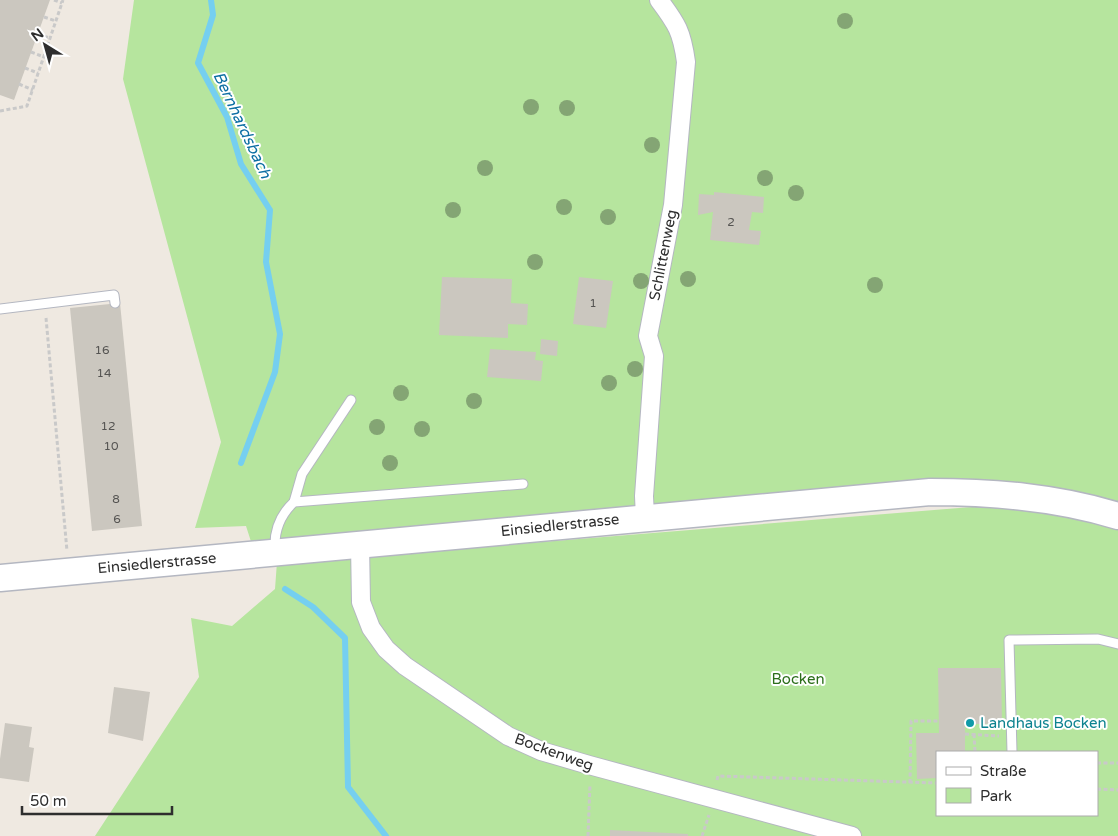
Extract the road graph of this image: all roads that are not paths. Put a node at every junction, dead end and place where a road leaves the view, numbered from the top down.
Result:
1 (659, 0) edge
2 (115, 299) dead end
3 (0, 309) edge
4 (351, 400) dead end
5 (523, 484) dead end
6 (294, 502) junction
7 (1118, 516) edge
8 (645, 517) junction
9 (360, 544) junction
10 (275, 552) junction
11 (0, 578) edge
12 (1118, 644) edge
13 (1012, 751) edge
14 (852, 836) edge

1 - 8 street, Schlittenweg
2 - 3 lane
4 - 6 lane
5 - 6 lane
6 - 10 lane
7 - 8 street, Einsiedlerstrasse
8 - 9 street, Einsiedlerstrasse
9 - 10 street, Einsiedlerstrasse
9 - 14 street, Bockenweg
10 - 11 street, Einsiedlerstrasse
12 - 13 lane

